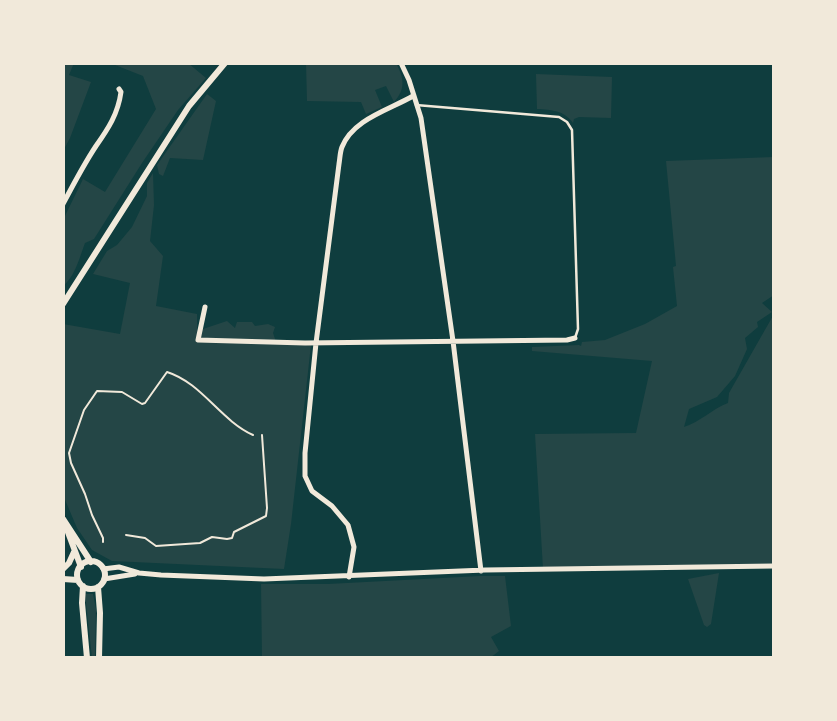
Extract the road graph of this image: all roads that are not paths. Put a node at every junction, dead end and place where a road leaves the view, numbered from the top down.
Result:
1 (225, 63) edge
2 (401, 63) edge
3 (119, 89) dead end
4 (413, 96) junction
5 (416, 105) junction
6 (63, 204) edge
7 (63, 304) edge
8 (205, 307) dead end
9 (575, 338) joint
10 (453, 341) junction
11 (316, 343) junction
12 (63, 519) edge
13 (74, 551) junction
14 (91, 562) junction
15 (774, 566) edge
16 (80, 568) junction
17 (63, 569) edge
18 (103, 569) junction
19 (481, 570) junction
20 (139, 573) junction
21 (349, 577) junction
22 (63, 579) edge
23 (104, 579) junction
24 (81, 583) junction
25 (98, 587) junction
26 (87, 658) edge
27 (99, 658) edge

1 - 7 street
2 - 4 street
3 - 6 street
4 - 5 street
4 - 11 street
5 - 9 lane
5 - 10 street
8 - 11 street
9 - 10 street
10 - 11 street
10 - 19 street
11 - 21 street
12 - 13 street
12 - 14 street
13 - 16 street
13 - 17 street
14 - 16 street
14 - 18 street
15 - 19 street
16 - 17 street
16 - 24 street
18 - 20 street
18 - 23 street
19 - 21 street
20 - 21 street
20 - 23 street
22 - 24 street
23 - 25 street
24 - 25 street
24 - 26 street
25 - 27 street

